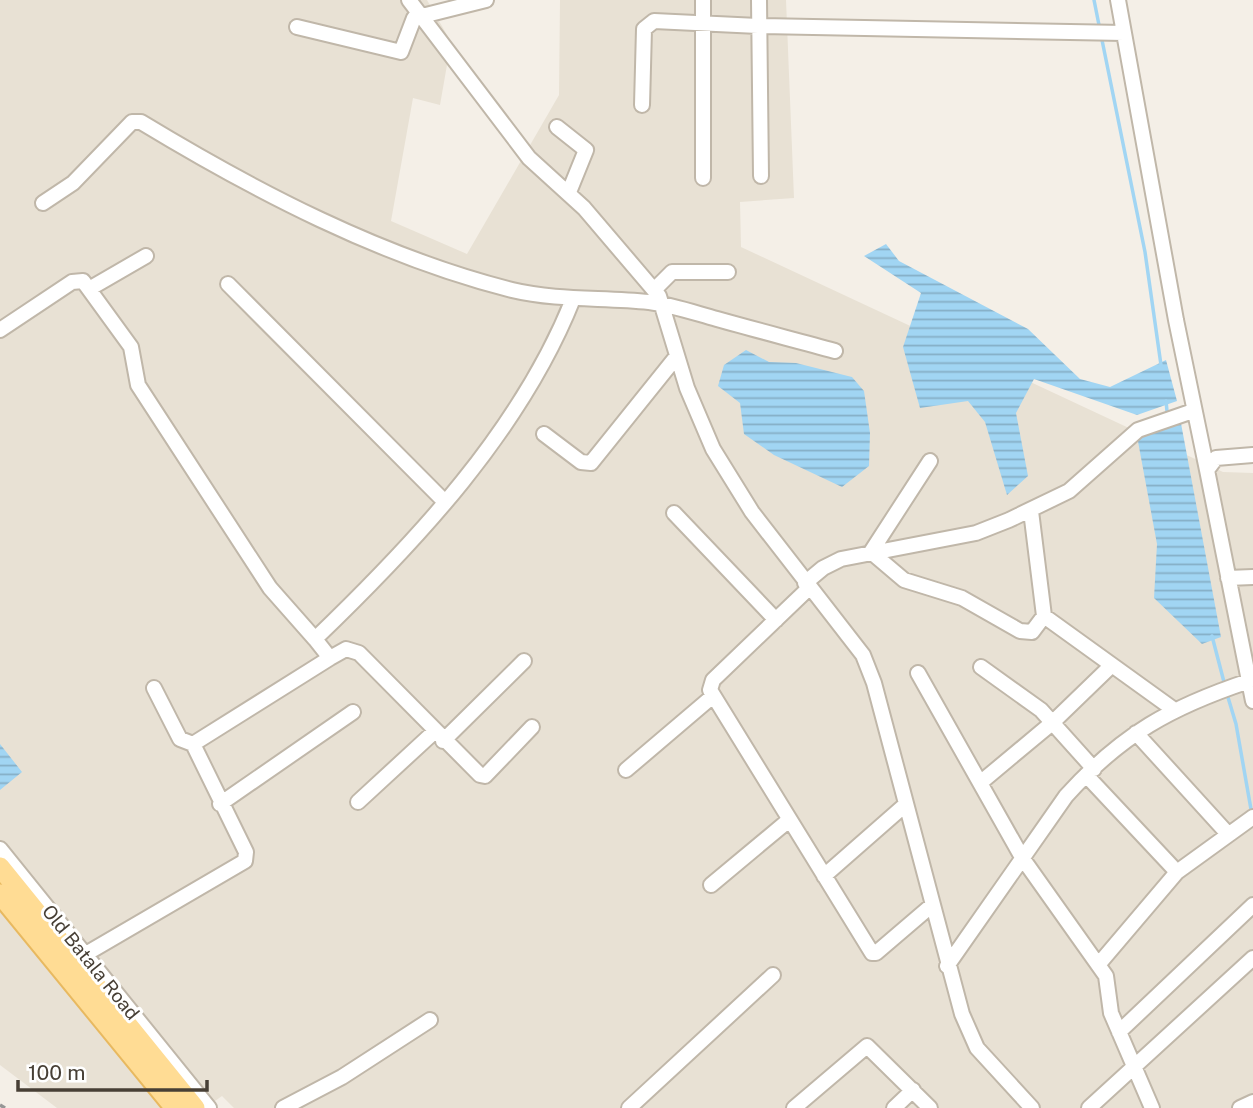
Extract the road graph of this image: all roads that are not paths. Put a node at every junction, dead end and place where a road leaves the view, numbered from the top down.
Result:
1 (409, 0) edge
2 (486, 0) edge
3 (703, 0) edge
4 (759, 0) edge
5 (1118, 0) edge
6 (419, 15) junction
7 (702, 23) junction
8 (758, 26) junction
9 (297, 27) dead end
10 (1124, 33) junction
11 (642, 105) dead end
12 (557, 127) dead end
13 (761, 176) dead end
14 (703, 178) dead end
15 (569, 192) junction
16 (43, 203) dead end
17 (146, 256) dead end
18 (728, 272) dead end
19 (228, 284) dead end
20 (89, 289) junction
21 (654, 290) junction
22 (573, 299) junction
23 (664, 305) junction
24 (0, 330) edge
25 (835, 351) dead end
26 (677, 356) junction
27 (1193, 411) junction
28 (544, 434) dead end
29 (1253, 455) edge
30 (930, 461) dead end
31 (1207, 470) junction
32 (444, 501) junction
33 (1031, 511) junction
34 (674, 513) dead end
35 (871, 552) junction
36 (1253, 577) edge
37 (1228, 578) junction
38 (807, 586) junction
39 (1044, 616) junction
40 (776, 620) junction
41 (315, 639) junction
42 (1248, 650) edge
43 (330, 658) junction
44 (524, 662) dead end
45 (1112, 665) junction
46 (981, 667) dead end
47 (918, 673) dead end
48 (1249, 681) junction
49 (154, 688) dead end
50 (713, 696) junction
51 (1253, 701) edge
52 (1173, 709) junction
53 (353, 712) dead end
54 (1052, 723) junction
55 (532, 727) dead end
56 (1136, 733) junction
57 (439, 736) junction
58 (192, 744) junction
59 (626, 770) dead end
60 (1090, 772) junction
61 (980, 783) junction
62 (358, 802) dead end
63 (220, 804) junction
64 (905, 805) junction
65 (1253, 817) edge
66 (789, 820) junction
67 (1228, 834) junction
68 (0, 849) edge
69 (1023, 859) junction
70 (0, 867) edge
71 (1177, 872) junction
72 (824, 876) junction
73 (711, 885) dead end
74 (0, 894) edge
75 (1253, 905) edge
76 (932, 906) junction
77 (30, 918) junction
78 (84, 955) junction
79 (1253, 958) edge
80 (1098, 965) junction
81 (947, 966) junction
82 (772, 975) dead end
83 (430, 1020) dead end
84 (1119, 1032) junction
85 (1134, 1065) junction
86 (913, 1090) junction
87 (1253, 1102) edge
88 (175, 1108) edge
89 (195, 1108) edge
90 (209, 1108) edge
91 (283, 1108) edge
92 (629, 1108) edge
93 (794, 1108) edge
94 (894, 1108) edge
95 (930, 1108) edge
96 (1032, 1108) edge
97 (1089, 1108) edge
98 (1152, 1108) edge
99 (1240, 1108) edge

1 - 6 street
2 - 6 street
3 - 7 street
4 - 8 street
5 - 10 street
6 - 9 street
6 - 15 street
7 - 8 street
7 - 11 street
7 - 14 street
8 - 10 street
8 - 13 street
10 - 27 street
12 - 15 street
15 - 21 street
16 - 22 street
17 - 20 street
18 - 21 street
19 - 32 street
20 - 24 street
20 - 41 street
21 - 23 street
22 - 23 street
22 - 32 street
23 - 25 street
23 - 26 street
26 - 28 street
26 - 38 street
27 - 31 street
27 - 33 street
29 - 31 street
30 - 35 street
31 - 37 street
32 - 41 street
33 - 35 street
33 - 39 street
34 - 40 street
35 - 38 street
35 - 39 street
36 - 37 street
37 - 42 street
38 - 40 street
38 - 64 street
39 - 45 street
40 - 50 street
41 - 43 street
42 - 48 street
43 - 57 street
43 - 58 street
44 - 57 street
45 - 52 street
45 - 54 street
46 - 54 street
47 - 61 street
48 - 51 street
48 - 52 street
49 - 58 street
50 - 59 street
50 - 66 street
52 - 56 street
53 - 63 street
54 - 60 street
54 - 61 street
55 - 57 street
56 - 60 street
56 - 67 street
57 - 62 street
58 - 63 street
60 - 69 street
60 - 71 street
61 - 69 street
63 - 78 street
64 - 72 street
64 - 76 street
65 - 67 street
66 - 72 street
66 - 73 street
67 - 71 street
68 - 78 street, Old Batala Road
69 - 80 street
69 - 81 street
70 - 77 main road
71 - 80 street
72 - 76 street
74 - 77 main road
75 - 84 street
76 - 81 street
77 - 88 main road
77 - 89 main road
78 - 90 street, Old Batala Road
79 - 85 street
80 - 84 street
81 - 96 street
82 - 92 street
83 - 91 street
84 - 85 street
85 - 97 street
85 - 98 street
86 - 93 street
86 - 94 street
86 - 95 street
87 - 99 street

